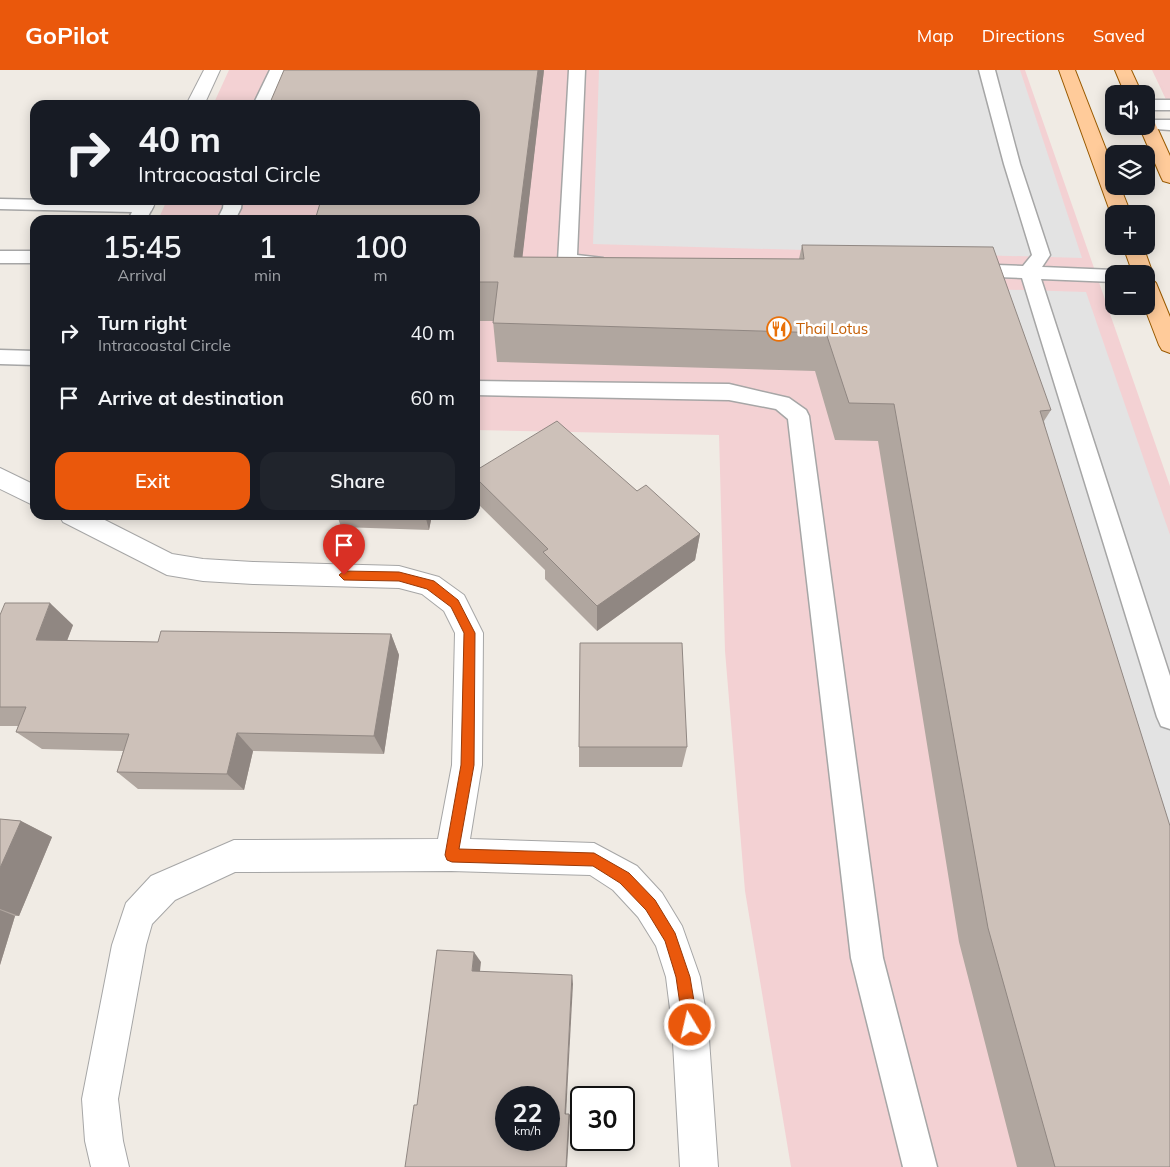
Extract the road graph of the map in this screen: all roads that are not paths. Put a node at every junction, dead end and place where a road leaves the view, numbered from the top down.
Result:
1 (212, 70) edge
2 (278, 70) edge
3 (577, 70) edge
4 (986, 70) edge
5 (1067, 70) edge
6 (1123, 70) edge
7 (1130, 85) edge
8 (197, 100) edge
9 (263, 100) edge
10 (1155, 105) edge
11 (1170, 105) edge
12 (1155, 124) edge
13 (1170, 125) edge
14 (1152, 135) edge
15 (1170, 177) edge
16 (0, 204) edge
17 (1118, 205) edge
18 (143, 209) edge
19 (0, 257) edge
20 (30, 257) edge
21 (614, 262) edge
22 (949, 270) edge
23 (1029, 271) junction
24 (1105, 275) edge
25 (1155, 306) edge
26 (1170, 345) edge
27 (0, 357) edge
28 (30, 358) edge
29 (480, 388) edge
30 (0, 478) edge
31 (30, 493) edge
32 (82, 520) edge
33 (1170, 717) edge
34 (452, 855) junction
35 (110, 1167) edge
36 (699, 1167) edge
37 (920, 1167) edge

1 - 8 street
2 - 9 lane
3 - 21 lane
4 - 23 lane
5 - 17 main road
6 - 7 main road
10 - 11 lane
12 - 13 lane
14 - 15 main road
16 - 18 lane
19 - 20 lane
22 - 23 lane
23 - 24 lane
23 - 33 lane
25 - 26 main road
27 - 28 lane
29 - 37 lane
30 - 31 street
32 - 34 street
34 - 35 street
34 - 36 street

